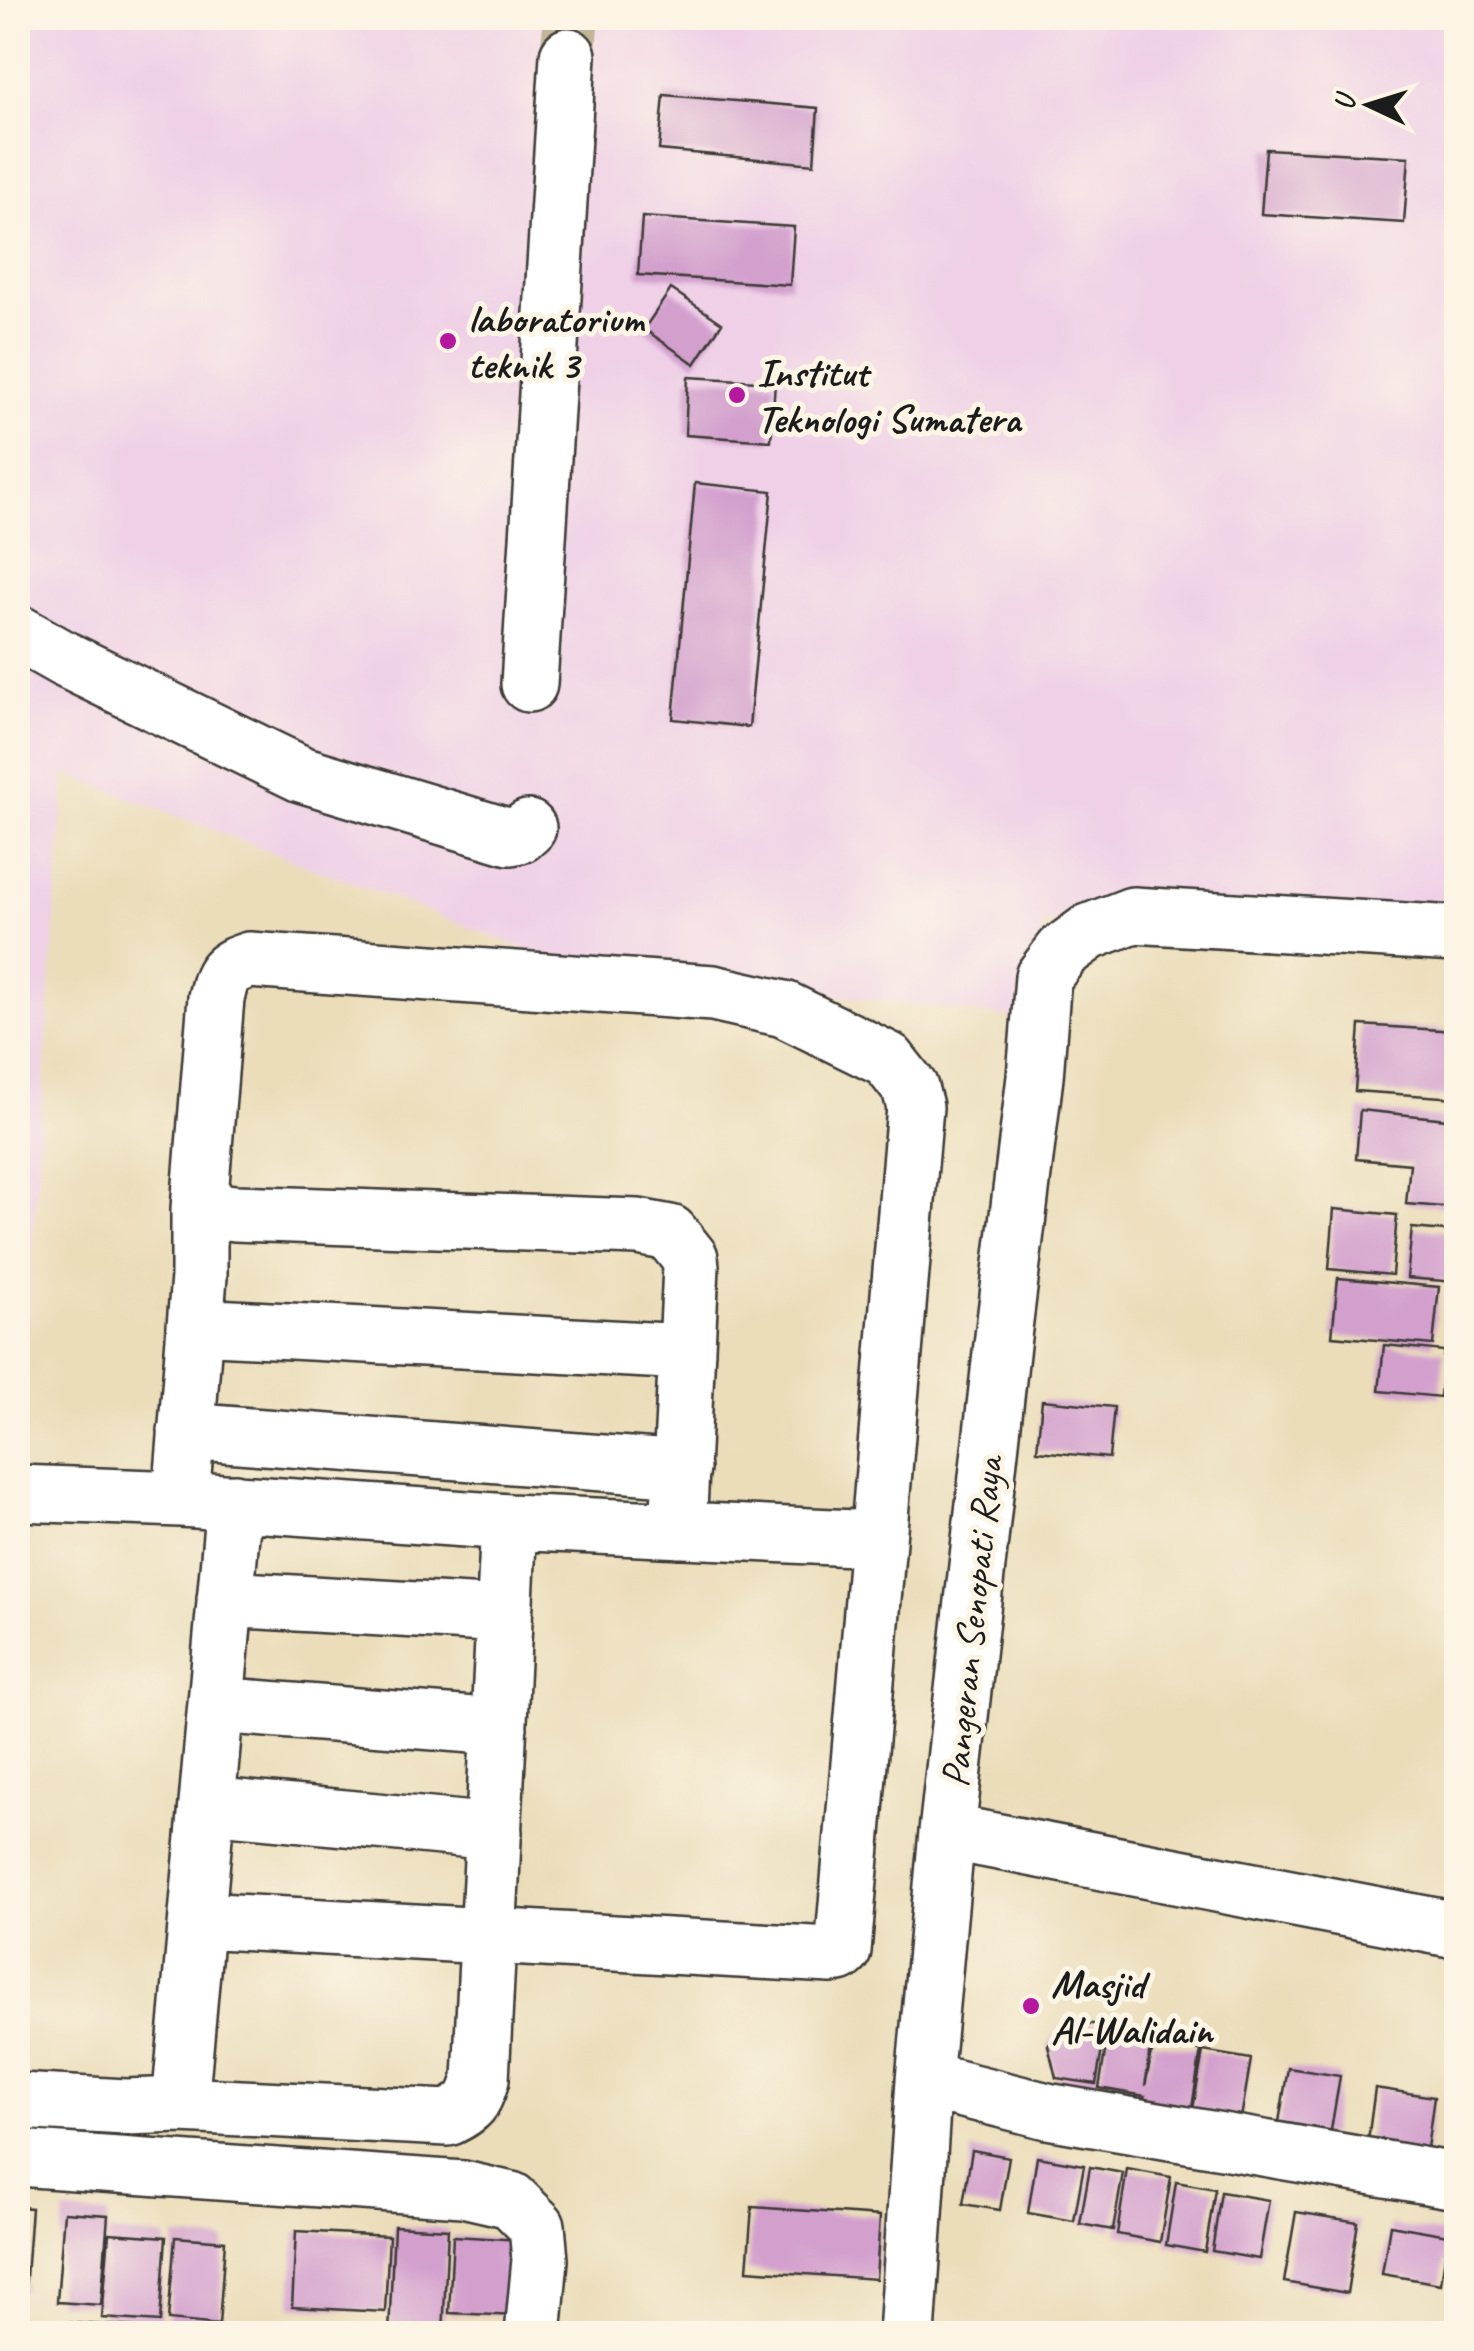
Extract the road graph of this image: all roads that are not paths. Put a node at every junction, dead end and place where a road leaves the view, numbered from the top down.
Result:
1 (568, 56) tunnel mouth
2 (18, 633) edge
3 (529, 684) dead end
4 (528, 828) dead end
5 (1089, 932) junction
6 (1456, 934) edge
7 (1456, 963) edge
8 (199, 1209) junction
9 (195, 1326) junction
10 (687, 1352) junction
11 (186, 1431) junction
12 (682, 1469) junction
13 (18, 1493) edge
14 (208, 1500) junction
15 (509, 1522) junction
16 (678, 1530) junction
17 (877, 1539) junction
18 (225, 1599) junction
19 (504, 1615) junction
20 (216, 1705) junction
21 (499, 1726) junction
22 (208, 1804) junction
23 (494, 1832) junction
24 (948, 1832) junction
25 (198, 1920) junction
26 (1456, 1930) edge
27 (488, 1937) junction
28 (924, 2080) junction
29 (18, 2101) edge
30 (180, 2106) junction
31 (18, 2158) edge
32 (1456, 2181) edge
33 (533, 2334) edge
34 (907, 2334) edge

1 - 3 street
2 - 4 street
5 - 6 street, Pangeran Senopati Raya
5 - 7 street
5 - 24 street, Pangeran Senopati Raya
8 - 9 street
8 - 10 street
8 - 17 street
9 - 10 street
9 - 11 street
10 - 12 street
11 - 12 street
11 - 14 street
12 - 16 street
13 - 14 street
14 - 15 street
14 - 18 street
15 - 16 street
15 - 19 street
16 - 17 street
17 - 27 street
18 - 19 street
18 - 20 street
19 - 21 street
20 - 21 street
20 - 22 street
21 - 23 street
22 - 23 street
22 - 25 street
23 - 27 street
24 - 26 street
24 - 28 street, Pangeran Senopati Raya
25 - 27 street
25 - 30 street
27 - 30 street
28 - 32 street
28 - 34 street, Pangeran Senopati Raya
29 - 30 street
31 - 33 street

